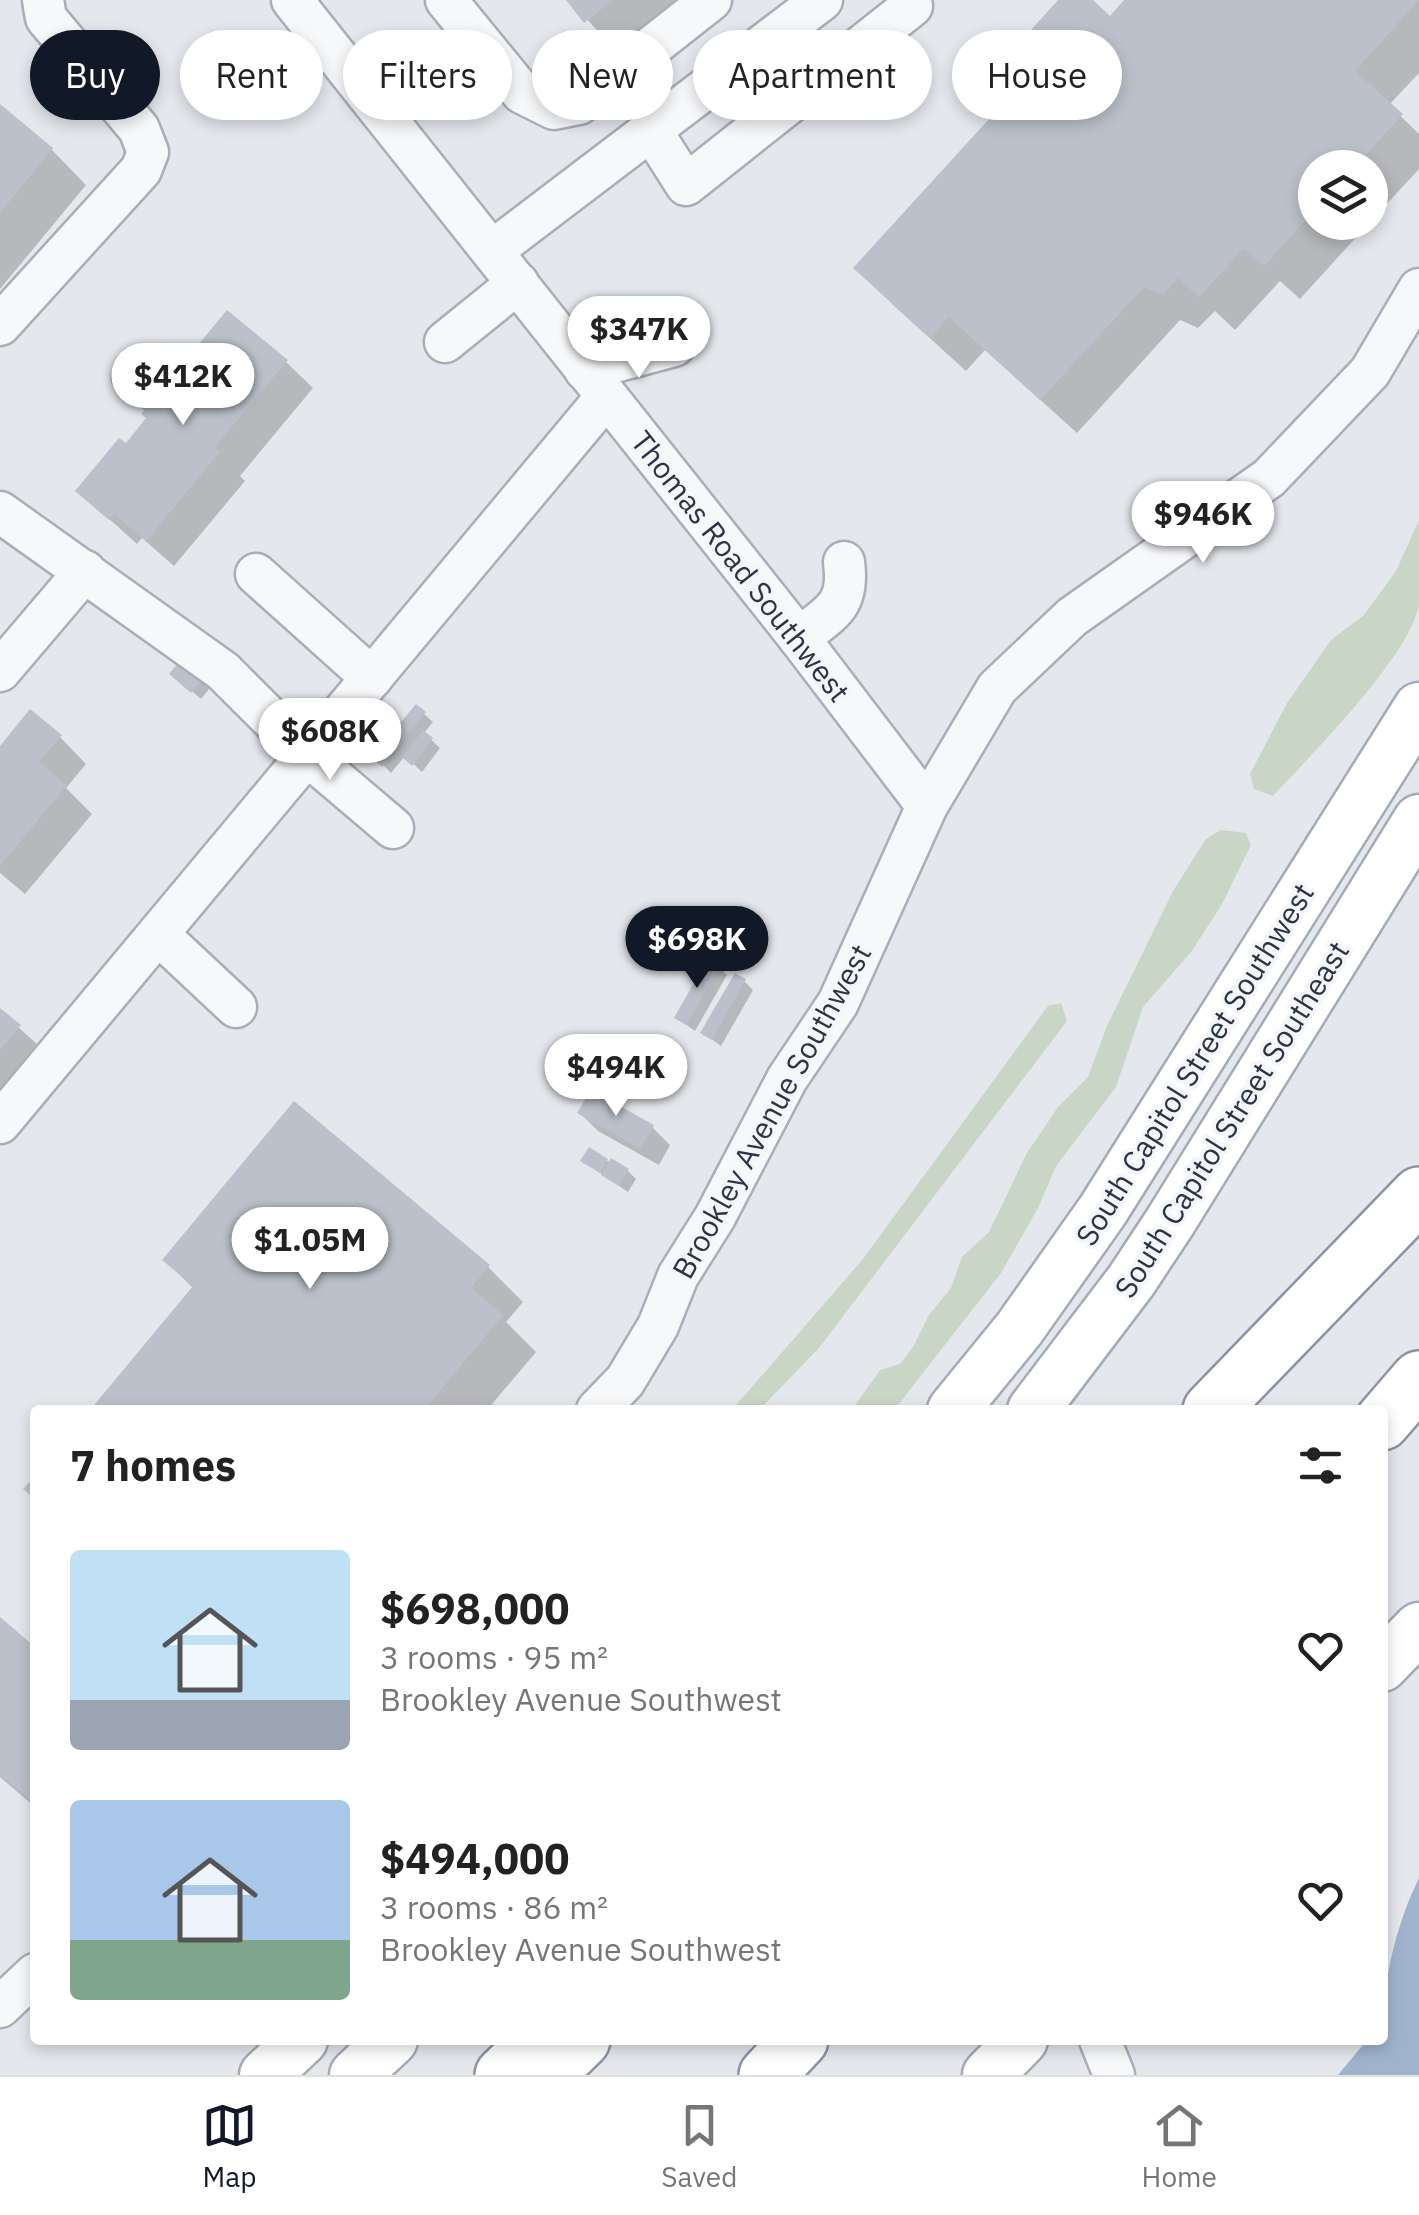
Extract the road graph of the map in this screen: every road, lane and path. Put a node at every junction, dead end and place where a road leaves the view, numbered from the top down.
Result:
1 (43, 0) edge
2 (292, 0) edge
3 (446, 0) edge
4 (711, 0) edge
5 (822, 0) edge
6 (908, 0) edge
7 (650, 130) junction
8 (492, 250) junction
9 (518, 283) junction
10 (1419, 289) edge
11 (0, 324) edge
12 (445, 342) dead end
13 (674, 346) dead end
14 (596, 384) junction
15 (0, 512) edge
16 (844, 562) dead end
17 (85, 571) junction
18 (256, 574) dead end
19 (799, 638) junction
20 (0, 671) edge
21 (372, 678) junction
22 (1419, 708) edge
23 (307, 756) junction
24 (927, 806) junction
25 (1419, 820) edge
26 (393, 828) dead end
27 (158, 934) junction
28 (236, 1007) dead end
29 (0, 1123) edge
30 (1419, 1195) edge
31 (1419, 1380) edge
32 (602, 1405) edge
33 (957, 1405) edge
34 (1037, 1405) edge
35 (1217, 1405) edge
36 (1388, 1415) edge
37 (1419, 1628) edge
38 (1388, 1660) edge
39 (30, 1979) edge
40 (0, 2007) edge
41 (297, 2045) edge
42 (387, 2045) edge
43 (534, 2045) edge
44 (577, 2045) edge
45 (795, 2045) edge
46 (1017, 2045) edge
47 (1102, 2045) edge
48 (265, 2075) edge
49 (355, 2075) edge
50 (503, 2075) edge
51 (546, 2075) edge
52 (766, 2075) edge
53 (988, 2075) edge
54 (1114, 2075) edge

1 - 11 street
2 - 8 street, Thomas Road Southwest
3 - 4 street
5 - 7 street
6 - 7 street
7 - 8 street
8 - 9 street, Thomas Road Southwest
9 - 12 street
9 - 14 street, Thomas Road Southwest
10 - 24 street, Brookley Avenue Southwest
13 - 14 street
14 - 19 street, Thomas Road Southwest
14 - 21 street
15 - 17 street
16 - 19 street
17 - 20 street
17 - 23 street
18 - 21 street
19 - 24 street, Thomas Road Southwest
21 - 23 street
22 - 33 main road, South Capitol Street Southwest
23 - 26 street
23 - 27 street
24 - 32 street, Brookley Avenue Southwest
25 - 34 main road, South Capitol Street Southeast
27 - 28 street
27 - 29 street
30 - 35 highway
31 - 36 highway
37 - 38 main road
39 - 40 street
41 - 48 main road
42 - 49 main road
43 - 50 highway
44 - 51 highway
45 - 52 highway
46 - 53 main road
47 - 54 street

